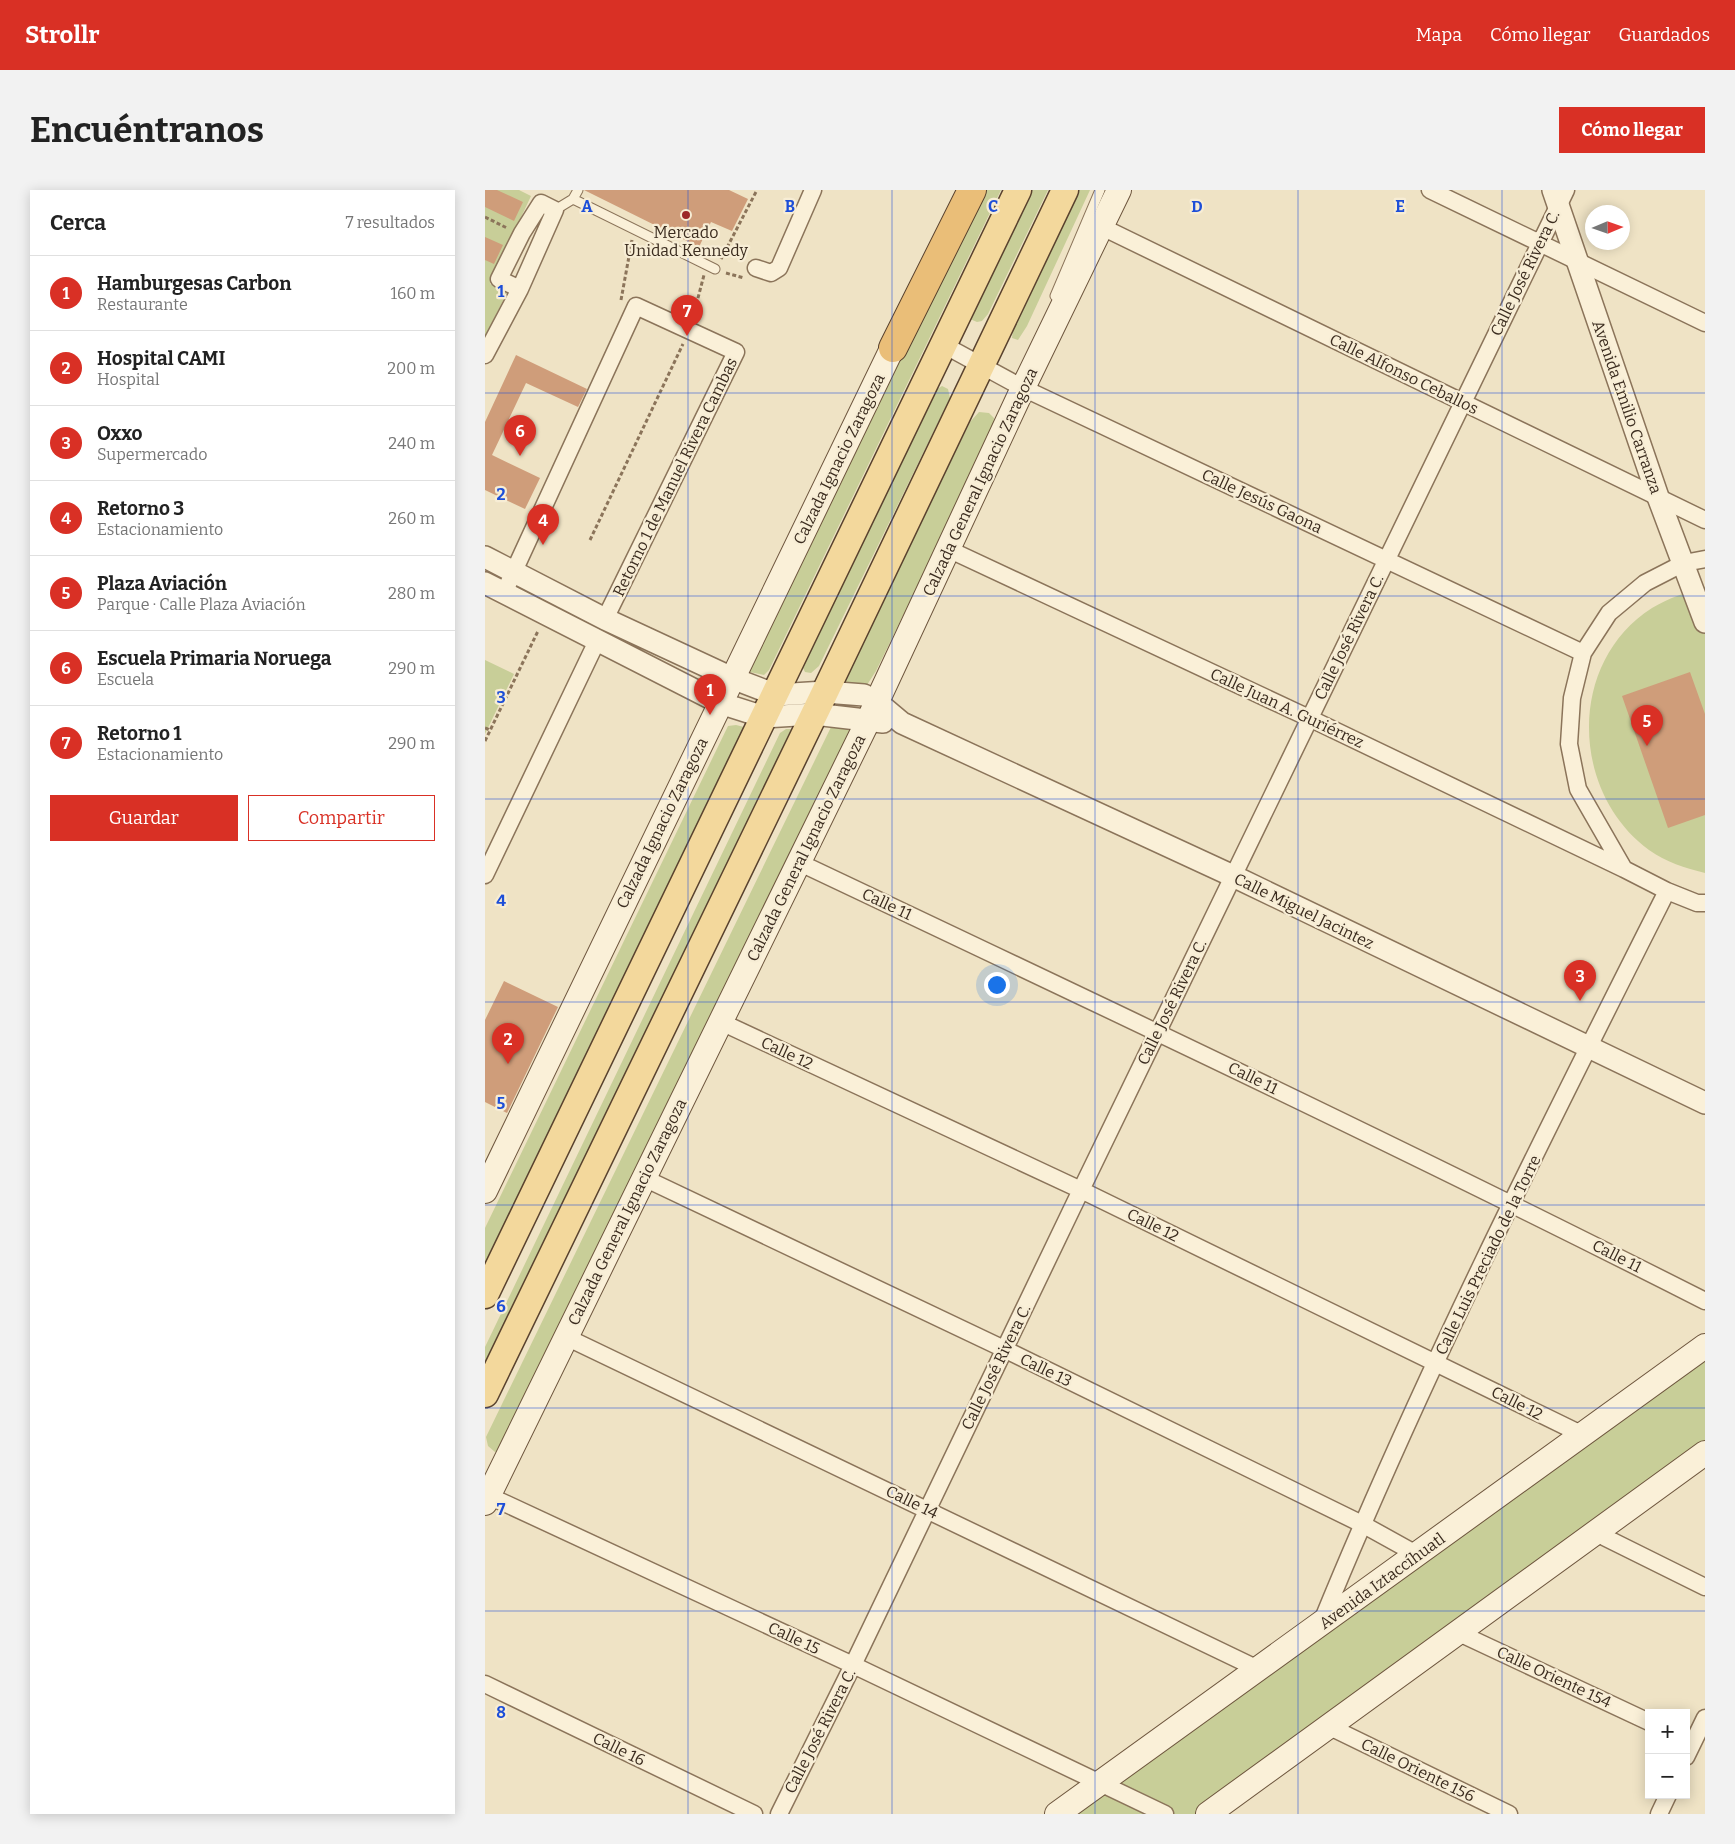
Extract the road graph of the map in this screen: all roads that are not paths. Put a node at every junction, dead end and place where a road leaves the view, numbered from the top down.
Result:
1 (578, 190) edge
2 (813, 190) edge
3 (959, 190) edge
4 (973, 190) edge
5 (1018, 190) edge
6 (1065, 190) edge
7 (1100, 190) edge
8 (1119, 190) edge
9 (1430, 190) edge
10 (1559, 195) edge
11 (573, 199) junction
12 (555, 210) junction
13 (1102, 227) junction
14 (1541, 243) junction
15 (1577, 260) junction
16 (756, 268) road end
17 (715, 269) road end
18 (519, 289) junction
19 (1049, 309) dead end
20 (1705, 323) edge
21 (1041, 328) dead end
22 (942, 344) junction
23 (893, 348) junction
24 (485, 355) edge
25 (981, 365) junction
26 (1023, 388) junction
27 (1461, 402) junction
28 (1658, 497) junction
29 (1705, 520) edge
30 (948, 549) junction
31 (485, 557) edge
32 (1705, 559) edge
33 (1387, 560) junction
34 (1684, 563) junction
35 (514, 572) junction
36 (485, 583) edge
37 (504, 593) junction
38 (605, 619) junction
39 (1705, 622) edge
40 (597, 641) junction
41 (1583, 652) junction
42 (732, 678) junction
43 (720, 703) junction
44 (820, 703) junction
45 (770, 706) junction
46 (873, 712) junction
47 (1309, 718) junction
48 (798, 862) junction
49 (1624, 869) junction
50 (485, 875) edge
51 (1233, 876) junction
52 (1667, 891) junction
53 (1702, 904) edge
54 (721, 1022) junction
55 (1158, 1032) junction
56 (1588, 1048) junction
57 (1705, 1103) edge
58 (644, 1178) junction
59 (1081, 1190) junction
60 (485, 1191) edge
61 (1513, 1204) junction
62 (485, 1295) edge
63 (1705, 1301) edge
64 (566, 1337) junction
65 (1705, 1346) edge
66 (1004, 1349) junction
67 (1437, 1362) junction
68 (485, 1394) edge
69 (1583, 1435) junction
70 (1705, 1453) edge
71 (486, 1497) edge
72 (928, 1509) junction
73 (1362, 1524) junction
74 (1595, 1532) junction
75 (1418, 1555) junction
76 (1705, 1587) edge
77 (1321, 1624) junction
78 (1459, 1633) junction
79 (853, 1665) junction
80 (1258, 1669) junction
81 (485, 1684) edge
82 (1705, 1718) edge
83 (1645, 1720) edge
84 (1328, 1726) junction
85 (1693, 1747) edge
86 (1099, 1783) junction
87 (1666, 1799) edge
88 (754, 1814) edge
89 (779, 1814) edge
90 (1057, 1814) edge
91 (1165, 1814) edge
92 (1208, 1814) edge
93 (1509, 1814) edge
94 (1659, 1814) edge

1 - 11 lane
2 - 16 street
3 - 23 main road
4 - 23 highway
5 - 22 main road
6 - 25 main road
7 - 19 lane
8 - 13 main road, Calzada General Ignacio Zaragoza
9 - 14 street
10 - 14 street, Calle José Rivera C.
10 - 15 street, Avenida Emilio Carranza
11 - 12 lane
11 - 17 lane
12 - 18 street
12 - 18 street
13 - 26 main road, Calzada General Ignacio Zaragoza
13 - 27 street, Calle Alfonso Ceballos
14 - 15 street
14 - 27 street, Calle José Rivera C.
15 - 20 street
15 - 28 street, Avenida Emilio Carranza
18 - 24 street
21 - 26 lane
22 - 25 street, Calle Jesús Gaona
22 - 45 main road
23 - 42 main road, Calzada Ignacio Zaragoza
25 - 26 street, Calle Jesús Gaona
25 - 44 main road
26 - 30 main road, Calzada General Ignacio Zaragoza
26 - 33 street, Calle Jesús Gaona
27 - 28 street, Calle Alfonso Ceballos
27 - 33 street, Calle José Rivera C.
28 - 29 street, Calle Alfonso Ceballos
28 - 34 street, Avenida Emilio Carranza
30 - 46 main road, Calzada General Ignacio Zaragoza
30 - 47 street, Calle Juan A. Guriérrez
31 - 35 street
32 - 34 street
33 - 41 street, Calle Jesús Gaona
33 - 47 street, Calle José Rivera C.
34 - 39 street, Avenida Emilio Carranza
34 - 41 street
35 - 37 street
35 - 38 street
35 - 38 street, Retorno 1 de Manuel Rivera Cambas
36 - 37 street
37 - 40 street
38 - 42 street
40 - 43 street
40 - 50 street
41 - 49 street
42 - 43 main road, Calzada Ignacio Zaragoza
42 - 45 street
43 - 45 street
43 - 60 main road, Calzada Ignacio Zaragoza
44 - 45 street, Calle Miguel Jacintez
44 - 46 street, Calle Miguel Jacintez
44 - 68 main road
45 - 62 main road
46 - 48 main road, Calzada General Ignacio Zaragoza
46 - 51 street, Calle Miguel Jacintez
47 - 49 street, Calle Juan A. Guriérrez
47 - 51 street, Calle José Rivera C.
48 - 54 main road, Calzada General Ignacio Zaragoza
48 - 55 street, Calle 11
49 - 52 street, Calle Juan A. Guriérrez
51 - 55 street, Calle José Rivera C.
51 - 56 street, Calle Miguel Jacintez
52 - 53 street, Calle Juan A. Guriérrez
52 - 56 street, Calle Luis Preciado de la Torre
54 - 58 main road, Calzada General Ignacio Zaragoza
54 - 59 street, Calle 12
55 - 59 street, Calle José Rivera C.
55 - 61 street, Calle 11
56 - 57 street, Calle Miguel Jacintez
56 - 61 street, Calle Luis Preciado de la Torre
58 - 64 main road, Calzada General Ignacio Zaragoza
58 - 66 street, Calle 13
59 - 66 street, Calle José Rivera C.
59 - 67 street, Calle 12
61 - 63 street, Calle 11
61 - 67 street, Calle Luis Preciado de la Torre
64 - 71 main road, Calzada General Ignacio Zaragoza
64 - 72 street, Calle 14
65 - 69 main road, Avenida Iztaccíhuatl
66 - 72 street, Calle José Rivera C.
66 - 73 street, Calle 13
67 - 69 street, Calle 12
67 - 73 street, Calle Luis Preciado de la Torre
69 - 75 main road, Avenida Iztaccíhuatl
70 - 74 main road
71 - 79 street, Calle 15
72 - 79 street, Calle José Rivera C.
72 - 80 street, Calle 14
73 - 75 street, Calle 13
73 - 77 street, Calle Luis Preciado de la Torre
74 - 76 street
74 - 78 main road
75 - 77 main road, Avenida Iztaccíhuatl
77 - 80 main road, Avenida Iztaccíhuatl
78 - 83 street, Calle Oriente 154
78 - 84 main road
79 - 86 street, Calle 15
79 - 89 street, Calle José Rivera C.
80 - 86 main road, Avenida Iztaccíhuatl
81 - 88 street, Calle 16
82 - 85 street
84 - 92 main road
84 - 93 street, Calle Oriente 156
86 - 90 main road, Avenida Iztaccíhuatl
86 - 91 street, Calle 15
87 - 94 street

